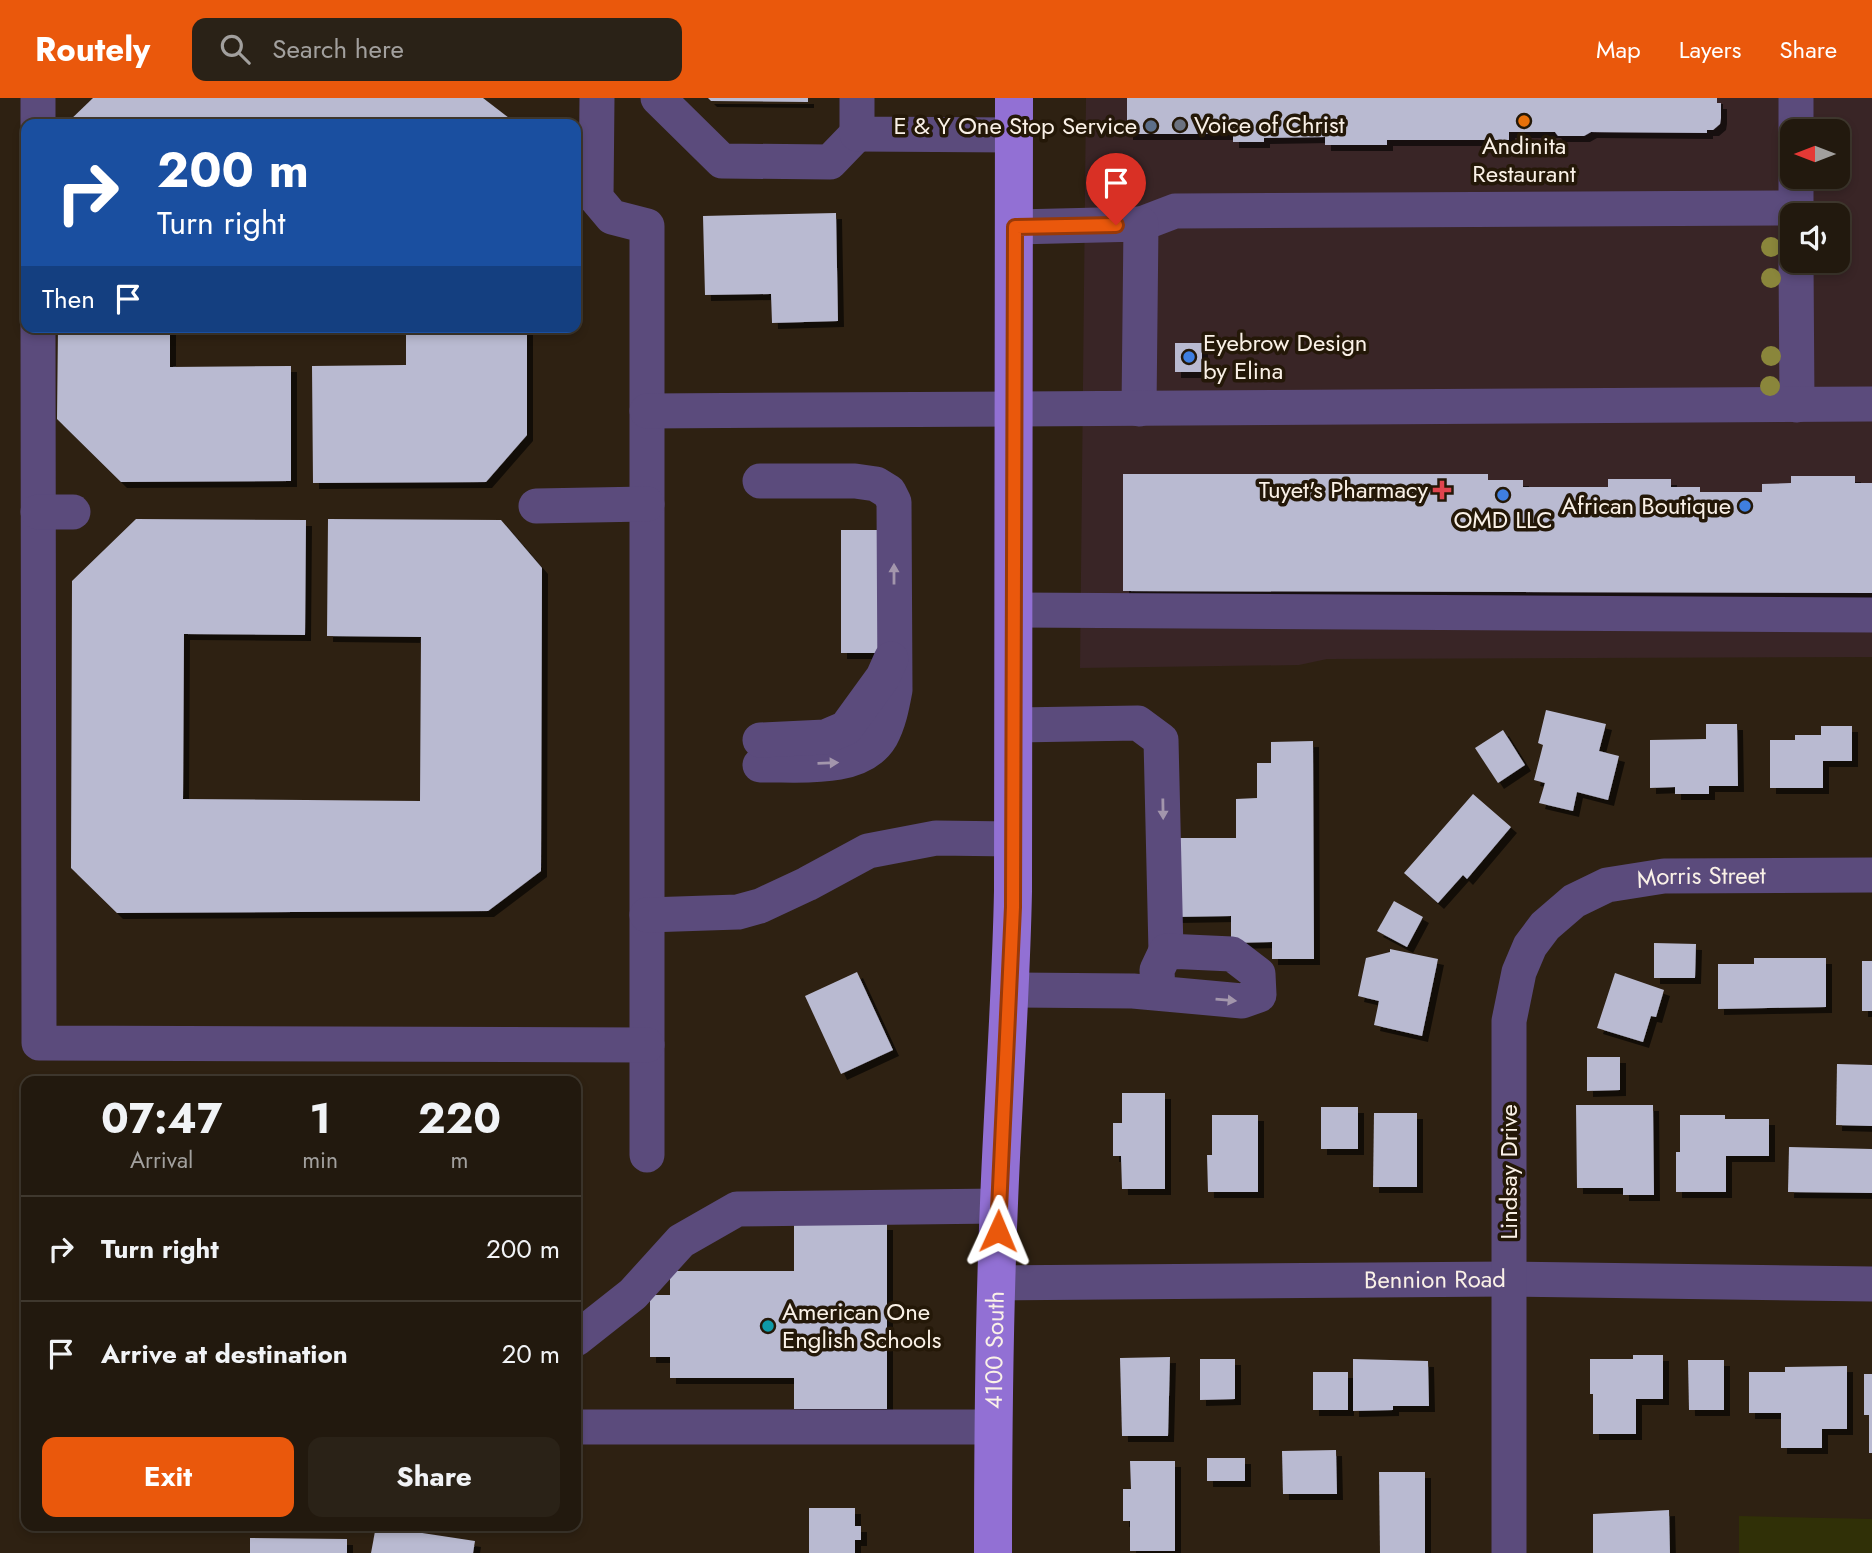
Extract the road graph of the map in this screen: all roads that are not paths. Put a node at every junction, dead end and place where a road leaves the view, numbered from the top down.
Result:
1 (38, 98) edge
2 (597, 98) edge
3 (658, 98) edge
4 (857, 98) edge
5 (1796, 98) edge
6 (1014, 116) edge
7 (38, 119) edge
8 (1796, 119) edge
9 (857, 134) junction
10 (1796, 200) edge
11 (1141, 224) junction
12 (1015, 227) junction
13 (1797, 273) edge
14 (38, 333) edge
15 (1872, 404) edge
16 (1797, 405) junction
17 (1139, 409) junction
18 (1015, 410) junction
19 (647, 411) junction
20 (760, 481) dead end
21 (647, 504) junction
22 (536, 506) dead end
23 (38, 512) junction
24 (73, 512) dead end
25 (1014, 610) junction
26 (1872, 615) edge
27 (1014, 725) junction
28 (760, 753) dead end
29 (1013, 839) junction
30 (1872, 875) edge
31 (647, 915) junction
32 (1545, 926) joint
33 (1166, 951) junction
34 (1010, 990) junction
35 (1157, 993) junction
36 (647, 1045) junction
37 (647, 1154) dead end
38 (999, 1206) junction
39 (1509, 1279) junction
40 (998, 1283) junction
41 (1872, 1284) edge
42 (581, 1335) edge
43 (581, 1427) edge
44 (993, 1427) junction
45 (993, 1553) edge
46 (1509, 1553) edge

1 - 7 street
2 - 19 street
3 - 9 street
4 - 9 street
5 - 8 street
6 - 9 street
6 - 12 main road, 4100 South
10 - 11 street
11 - 12 street
11 - 17 street
12 - 18 main road, 4100 South
13 - 16 street
14 - 23 street
15 - 16 street
16 - 17 street
17 - 18 street
18 - 19 street
18 - 25 main road, 4100 South
19 - 21 street
28 -> 20 street
21 - 22 street
21 - 31 street
23 - 24 street
23 - 36 street
25 - 26 street
25 - 27 main road, 4100 South
27 - 29 main road, 4100 South
27 -> 33 street
29 - 31 street
29 - 34 main road, 4100 South
30 - 32 street, Morris Street
31 - 36 street
32 - 39 street, Lindsay Drive
33 - 35 street
35 -> 33 street
34 - 35 street
34 - 38 main road, 4100 South
36 - 37 street
38 - 40 main road, 4100 South
38 - 42 street
39 - 40 street, Bennion Road
39 - 41 street, Bennion Road
39 - 46 street, Lindsay Drive
40 - 44 main road, 4100 South
43 - 44 street
44 - 45 main road, 4100 South

